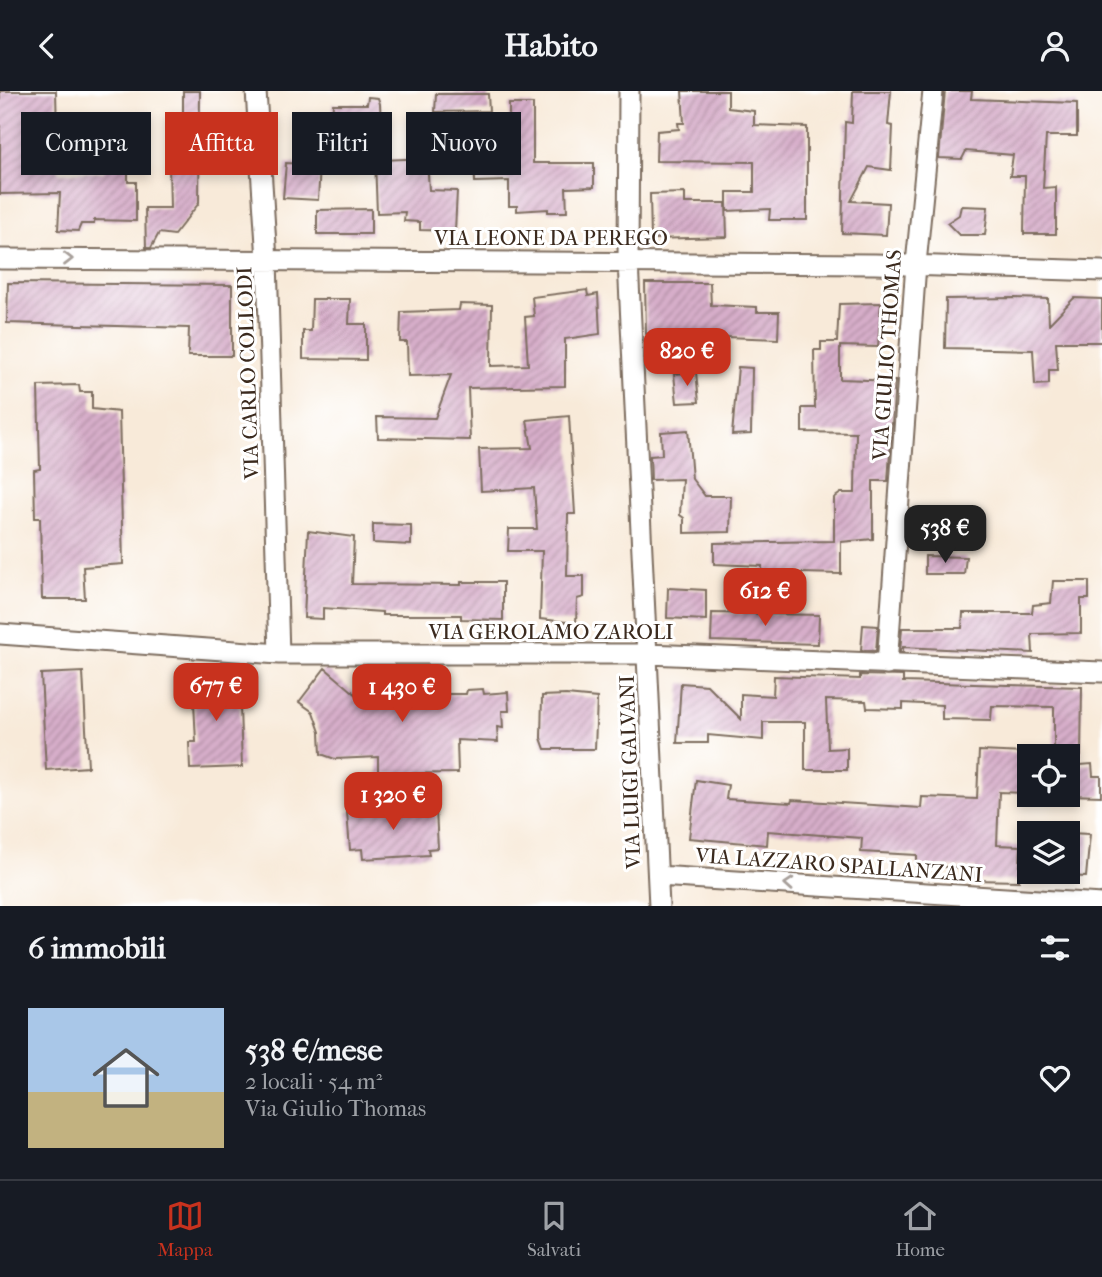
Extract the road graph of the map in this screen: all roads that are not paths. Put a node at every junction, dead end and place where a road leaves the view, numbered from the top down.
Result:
1 (256, 91) edge
2 (629, 91) edge
3 (933, 91) edge
4 (0, 258) edge
5 (267, 260) junction
6 (628, 261) junction
7 (916, 264) junction
8 (1102, 271) edge
9 (0, 634) edge
10 (648, 654) junction
11 (279, 655) junction
12 (887, 665) junction
13 (1102, 672) edge
14 (658, 876) junction
15 (1102, 904) edge
16 (659, 906) edge

1 - 5 street, VIA CARLO COLLODI
2 - 6 street, VIA LUIGI GALVANI
3 - 7 street, VIA GIULIO THOMAS
4 -> 5 street, VIA LEONE DA PEREGO
5 - 6 street, VIA LEONE DA PEREGO
5 - 11 street, VIA CARLO COLLODI
6 - 7 street, VIA LEONE DA PEREGO
6 - 10 street, VIA LUIGI GALVANI
7 - 8 street, VIA LEONE DA PEREGO
7 - 12 street, VIA GIULIO THOMAS
9 - 11 street, VIA GEROLAMO ZAROLI
10 - 11 street, VIA GEROLAMO ZAROLI
10 - 12 street, VIA GEROLAMO ZAROLI
10 - 14 street, VIA LUIGI GALVANI
12 - 13 street, VIA GEROLAMO ZAROLI
15 -> 14 street, VIA LAZZARO SPALLANZANI
14 - 16 street, VIA LUIGI GALVANI

